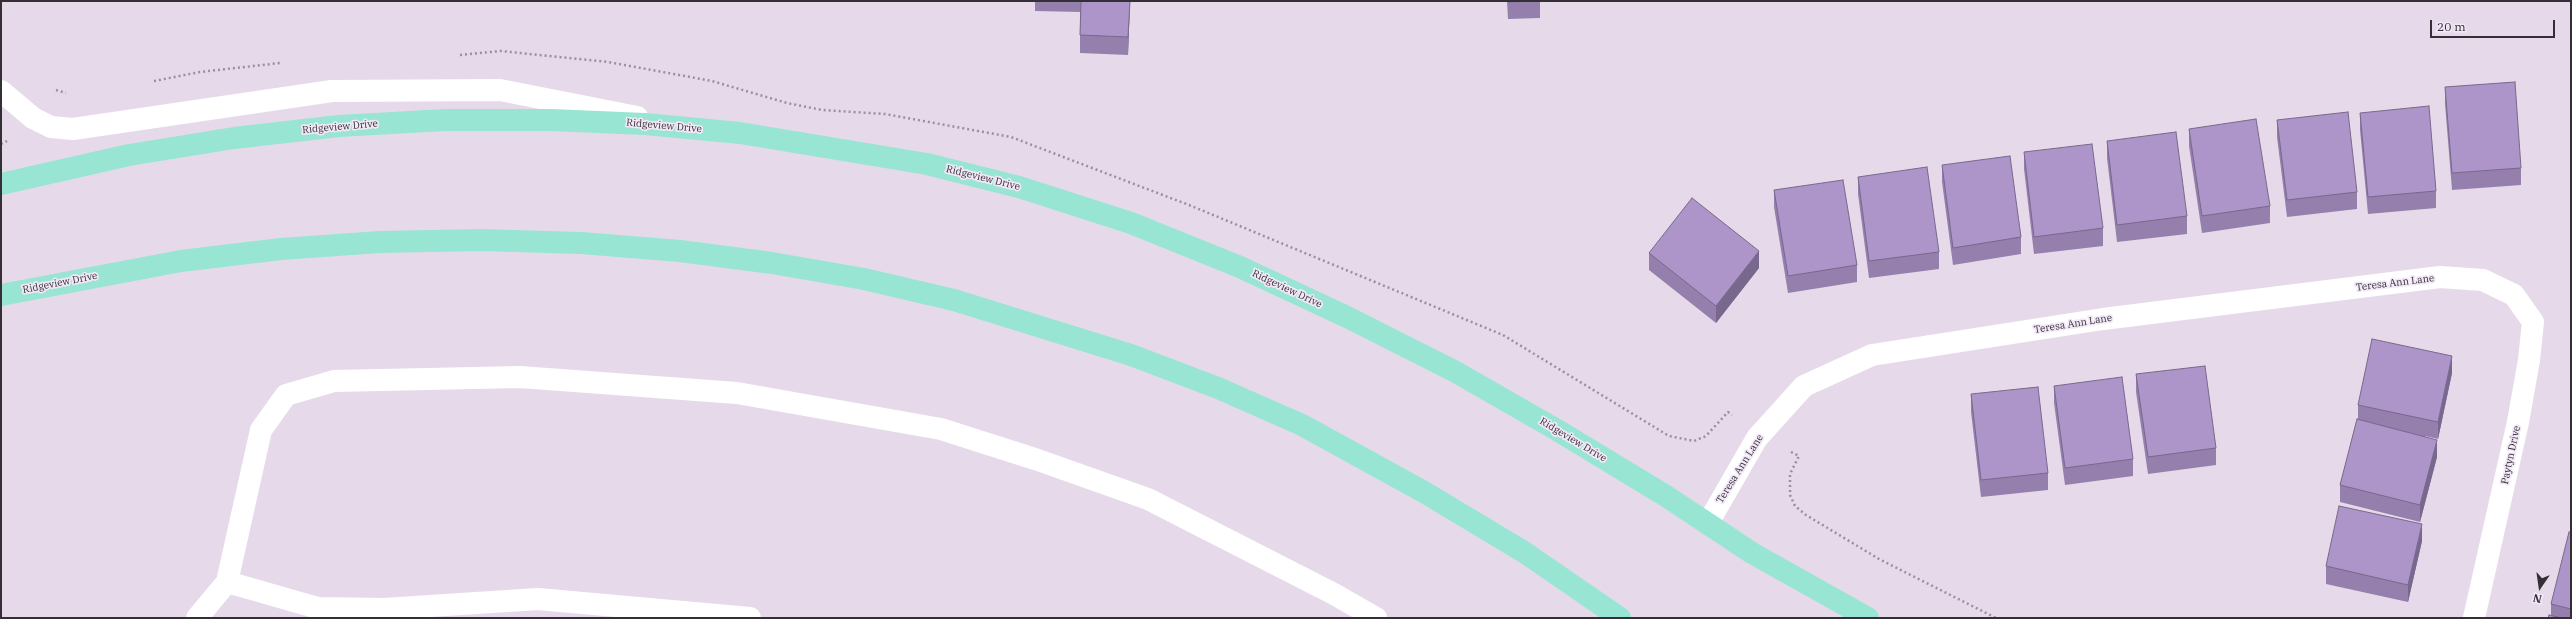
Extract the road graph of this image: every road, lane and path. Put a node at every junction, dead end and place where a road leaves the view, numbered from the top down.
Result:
1 (1, 91) edge
2 (700, 129) junction
3 (1, 184) edge
4 (1, 295) edge
5 (2514, 295) joint
6 (1786, 449) dead end
7 (1708, 523) junction
8 (226, 582) junction
9 (197, 618) edge
10 (750, 618) edge
11 (1376, 618) edge
12 (1620, 618) edge
13 (1868, 618) edge
14 (1996, 618) edge
15 (2474, 618) edge

1 - 2 street
2 - 3 main road, Ridgeview Drive
2 - 7 main road, Ridgeview Drive
4 - 12 main road, Ridgeview Drive
5 - 7 street, Teresa Ann Lane
5 - 15 street, Paytyn Drive
6 - 14 path
7 - 13 main road, Ridgeview Drive
8 - 9 street
8 - 10 street
8 - 11 street

